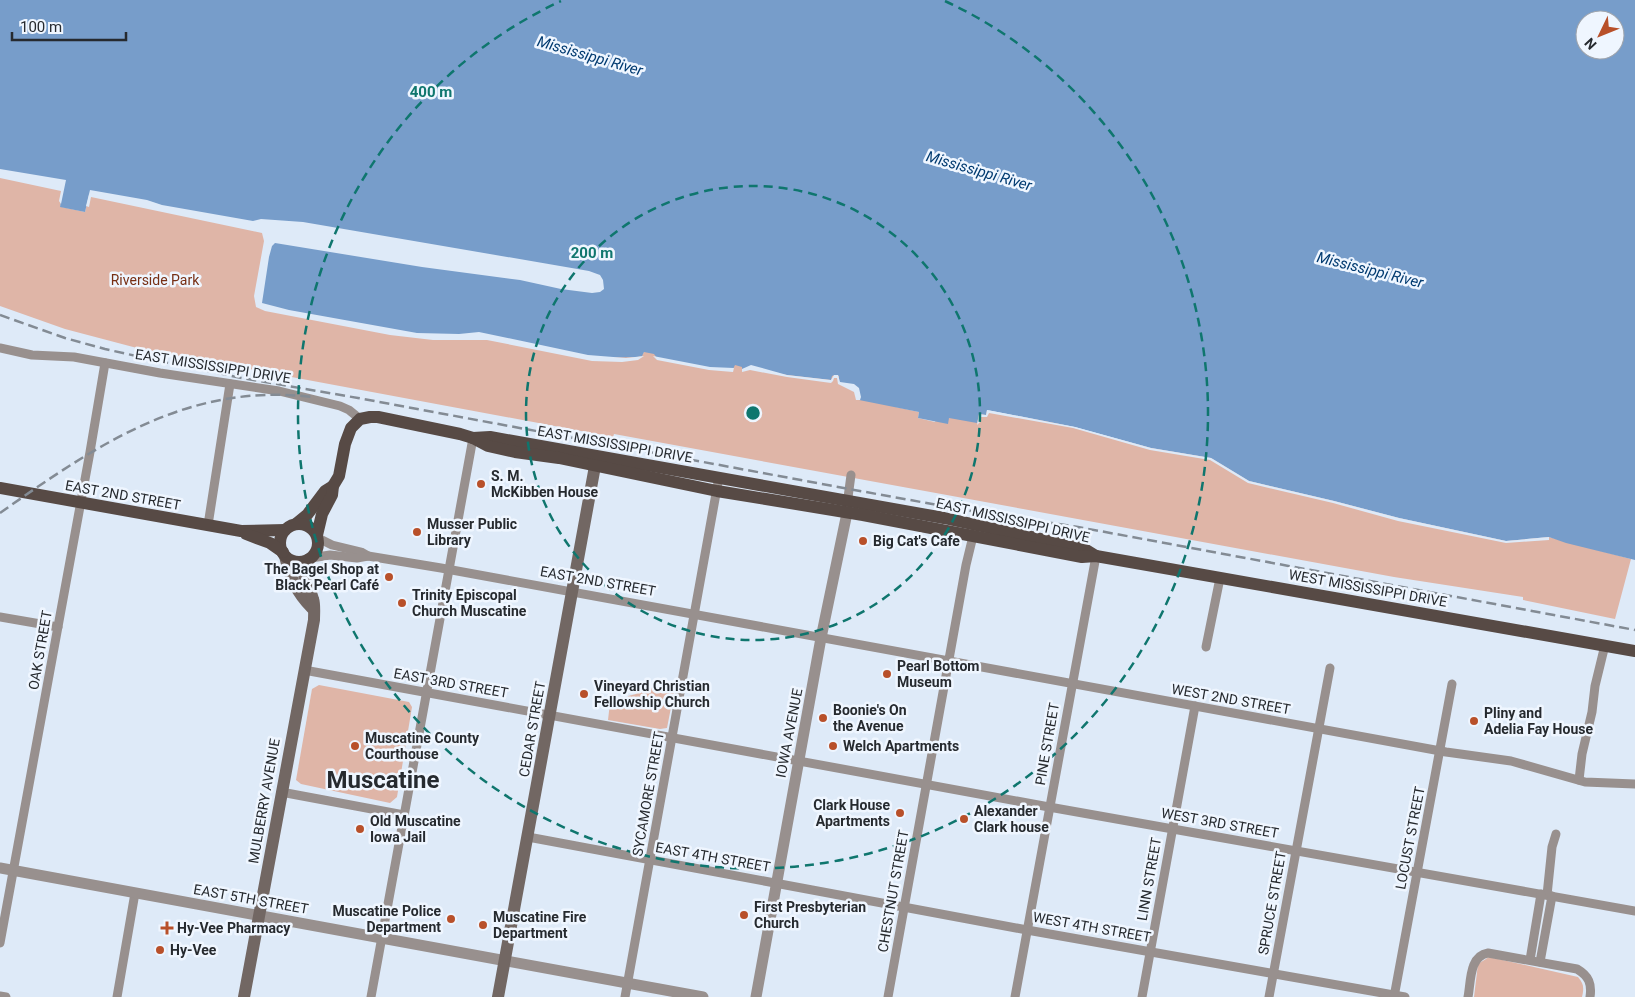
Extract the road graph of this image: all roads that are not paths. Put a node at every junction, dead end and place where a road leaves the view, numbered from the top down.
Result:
1 (0, 348) edge
2 (105, 363) junction
3 (230, 384) junction
4 (360, 419) junction
5 (473, 438) junction
6 (595, 466) junction
7 (851, 475) dead end
8 (719, 477) junction
9 (333, 486) junction
10 (0, 488) edge
11 (717, 491) junction
12 (80, 502) junction
13 (847, 507) junction
14 (208, 525) junction
15 (290, 527) junction
16 (974, 531) junction
17 (241, 532) junction
18 (317, 536) junction
19 (284, 554) junction
20 (368, 556) junction
21 (1096, 556) junction
22 (310, 559) junction
23 (449, 569) junction
24 (1220, 578) junction
25 (572, 592) junction
26 (314, 610) junction
27 (695, 615) junction
28 (0, 617) edge
29 (58, 628) junction
30 (822, 638) junction
31 (1605, 645) junction
32 (1206, 647) dead end
33 (1635, 651) edge
34 (949, 662) junction
35 (1330, 668) dead end
36 (304, 670) junction
37 (1072, 684) junction
38 (1452, 684) dead end
39 (427, 692) junction
40 (1194, 706) junction
41 (549, 715) junction
42 (1318, 728) junction
43 (672, 738) junction
44 (1439, 750) junction
45 (800, 761) junction
46 (1579, 780) junction
47 (926, 784) junction
48 (1635, 784) edge
49 (281, 792) junction
50 (1049, 807) junction
51 (404, 815) junction
52 (1172, 828) junction
53 (1556, 834) dead end
54 (528, 837) junction
55 (1295, 850) junction
56 (651, 860) junction
57 (0, 868) edge
58 (13, 870) junction
59 (1417, 872) junction
60 (776, 883) junction
61 (135, 894) junction
62 (1547, 895) junction
63 (904, 907) junction
64 (1635, 911) edge
65 (259, 916) junction
66 (1027, 930) junction
67 (382, 939) junction
68 (0, 943) edge
69 (1150, 952) junction
70 (1530, 960) junction
71 (504, 961) junction
72 (1540, 962) junction
73 (1273, 974) junction
74 (627, 983) junction
75 (0, 996) edge
76 (1394, 996) edge
77 (6, 997) edge
78 (117, 997) edge
79 (244, 997) edge
80 (371, 997) edge
81 (498, 997) edge
82 (625, 997) edge
83 (703, 997) edge
84 (756, 997) edge
85 (888, 997) edge
86 (1015, 997) edge
87 (1142, 997) edge
88 (1269, 997) edge
89 (1404, 997) edge
90 (1468, 997) edge
91 (1590, 997) edge

1 - 2 street, EAST MISSISSIPPI DRIVE
2 - 3 street, EAST MISSISSIPPI DRIVE
2 - 12 street, OAK STREET
3 - 4 street, EAST MISSISSIPPI DRIVE
3 - 14 street
4 - 5 main road, EAST MISSISSIPPI DRIVE
4 - 9 main road
5 - 6 main road, EAST MISSISSIPPI DRIVE
5 - 8 main road, EAST MISSISSIPPI DRIVE
5 - 23 street
6 - 11 main road, EAST MISSISSIPPI DRIVE
6 - 25 main road, CEDAR STREET
7 - 13 street, IOWA AVENUE
8 - 11 street, SYCAMORE STREET
8 - 13 main road, EAST MISSISSIPPI DRIVE
9 - 15 main road
9 - 18 main road
10 - 12 main road, EAST 2ND STREET
11 - 13 main road, EAST MISSISSIPPI DRIVE
11 - 27 street, SYCAMORE STREET
12 - 14 main road, EAST 2ND STREET
12 - 29 street, OAK STREET
13 - 16 main road, EAST MISSISSIPPI DRIVE
13 - 30 street, IOWA AVENUE
14 - 17 main road, EAST 2ND STREET
15 - 17 main road, EAST 2ND STREET
15 - 18 main road
15 - 19 main road
16 - 21 main road, EAST MISSISSIPPI DRIVE
16 - 34 street, CHESTNUT STREET
17 - 19 main road, EAST 2ND STREET
18 - 20 street, EAST 2ND STREET
18 - 22 main road
19 - 22 main road
19 - 26 main road
20 - 22 street, EAST 2ND STREET
20 - 23 street, EAST 2ND STREET
21 - 24 main road, WEST MISSISSIPPI DRIVE
21 - 37 street, PINE STREET
22 - 26 main road, MULBERRY AVENUE
23 - 25 street, EAST 2ND STREET
23 - 39 street
24 - 31 main road, WEST MISSISSIPPI DRIVE
24 - 32 street
25 - 27 street, EAST 2ND STREET
25 - 41 main road, CEDAR STREET
26 - 36 main road, MULBERRY AVENUE
27 - 30 street, EAST 2ND STREET
27 - 43 street, SYCAMORE STREET
28 - 29 street
29 - 58 street, OAK STREET
30 - 34 street, WEST 2ND STREET
30 - 45 street, IOWA AVENUE
31 - 33 main road, WEST MISSISSIPPI DRIVE
31 - 46 street
34 - 37 street, WEST 2ND STREET
34 - 47 street, CHESTNUT STREET
35 - 42 street, SPRUCE STREET
36 - 39 street, EAST 3RD STREET
36 - 49 main road, MULBERRY AVENUE
37 - 40 street, WEST 2ND STREET
37 - 50 street, PINE STREET
38 - 44 street, LOCUST STREET
39 - 41 street, EAST 3RD STREET
39 - 51 street
40 - 42 street, WEST 2ND STREET
40 - 52 street, LINN STREET
41 - 43 street, EAST 3RD STREET
41 - 54 main road, CEDAR STREET
42 - 44 street, WEST 2ND STREET
42 - 55 street, SPRUCE STREET
43 - 45 street, EAST 3RD STREET
43 - 56 street, SYCAMORE STREET
44 - 46 street, WEST 2ND STREET
44 - 59 street, LOCUST STREET
45 - 47 street, WEST 3RD STREET
45 - 60 street, IOWA AVENUE
46 - 48 street, WEST 2ND STREET
47 - 50 street, WEST 3RD STREET
47 - 63 street, CHESTNUT STREET
49 - 51 street
49 - 65 main road, MULBERRY AVENUE
50 - 52 street, WEST 3RD STREET
50 - 66 street, PINE STREET
51 - 67 street
52 - 55 street, WEST 3RD STREET
52 - 69 street, LINN STREET
53 - 62 street
54 - 56 street, EAST 4TH STREET
54 - 71 main road, CEDAR STREET
55 - 59 street, WEST 3RD STREET
55 - 73 street, SPRUCE STREET
56 - 60 street, EAST 4TH STREET
56 - 74 street, SYCAMORE STREET
57 - 58 street, EAST 5TH STREET
58 - 61 street, EAST 5TH STREET
58 - 68 street, OAK STREET
59 - 62 street, WEST 3RD STREET
59 - 76 street, LOCUST STREET
60 - 63 street, WEST 4TH STREET
60 - 84 street, IOWA AVENUE
61 - 65 street, EAST 5TH STREET
61 - 78 street
62 - 64 street, WEST 3RD STREET
62 - 70 street
62 - 72 street
63 - 66 street, WEST 4TH STREET
63 - 85 street, CHESTNUT STREET
65 - 67 street, EAST 5TH STREET
65 - 79 main road, MULBERRY AVENUE
66 - 69 street, WEST 4TH STREET
66 - 86 street, PINE STREET
67 - 71 street, EAST 5TH STREET
67 - 80 street
69 - 73 street, WEST 4TH STREET
69 - 87 street, LINN STREET
70 - 72 street
70 - 90 street
71 - 74 street, EAST 5TH STREET
71 - 81 main road, CEDAR STREET
72 - 91 street
73 - 76 street, WEST 4TH STREET
73 - 88 street, SPRUCE STREET
74 - 82 street, SYCAMORE STREET
74 - 83 street, EAST 5TH STREET
75 - 77 street
76 - 89 street, WEST 4TH STREET

